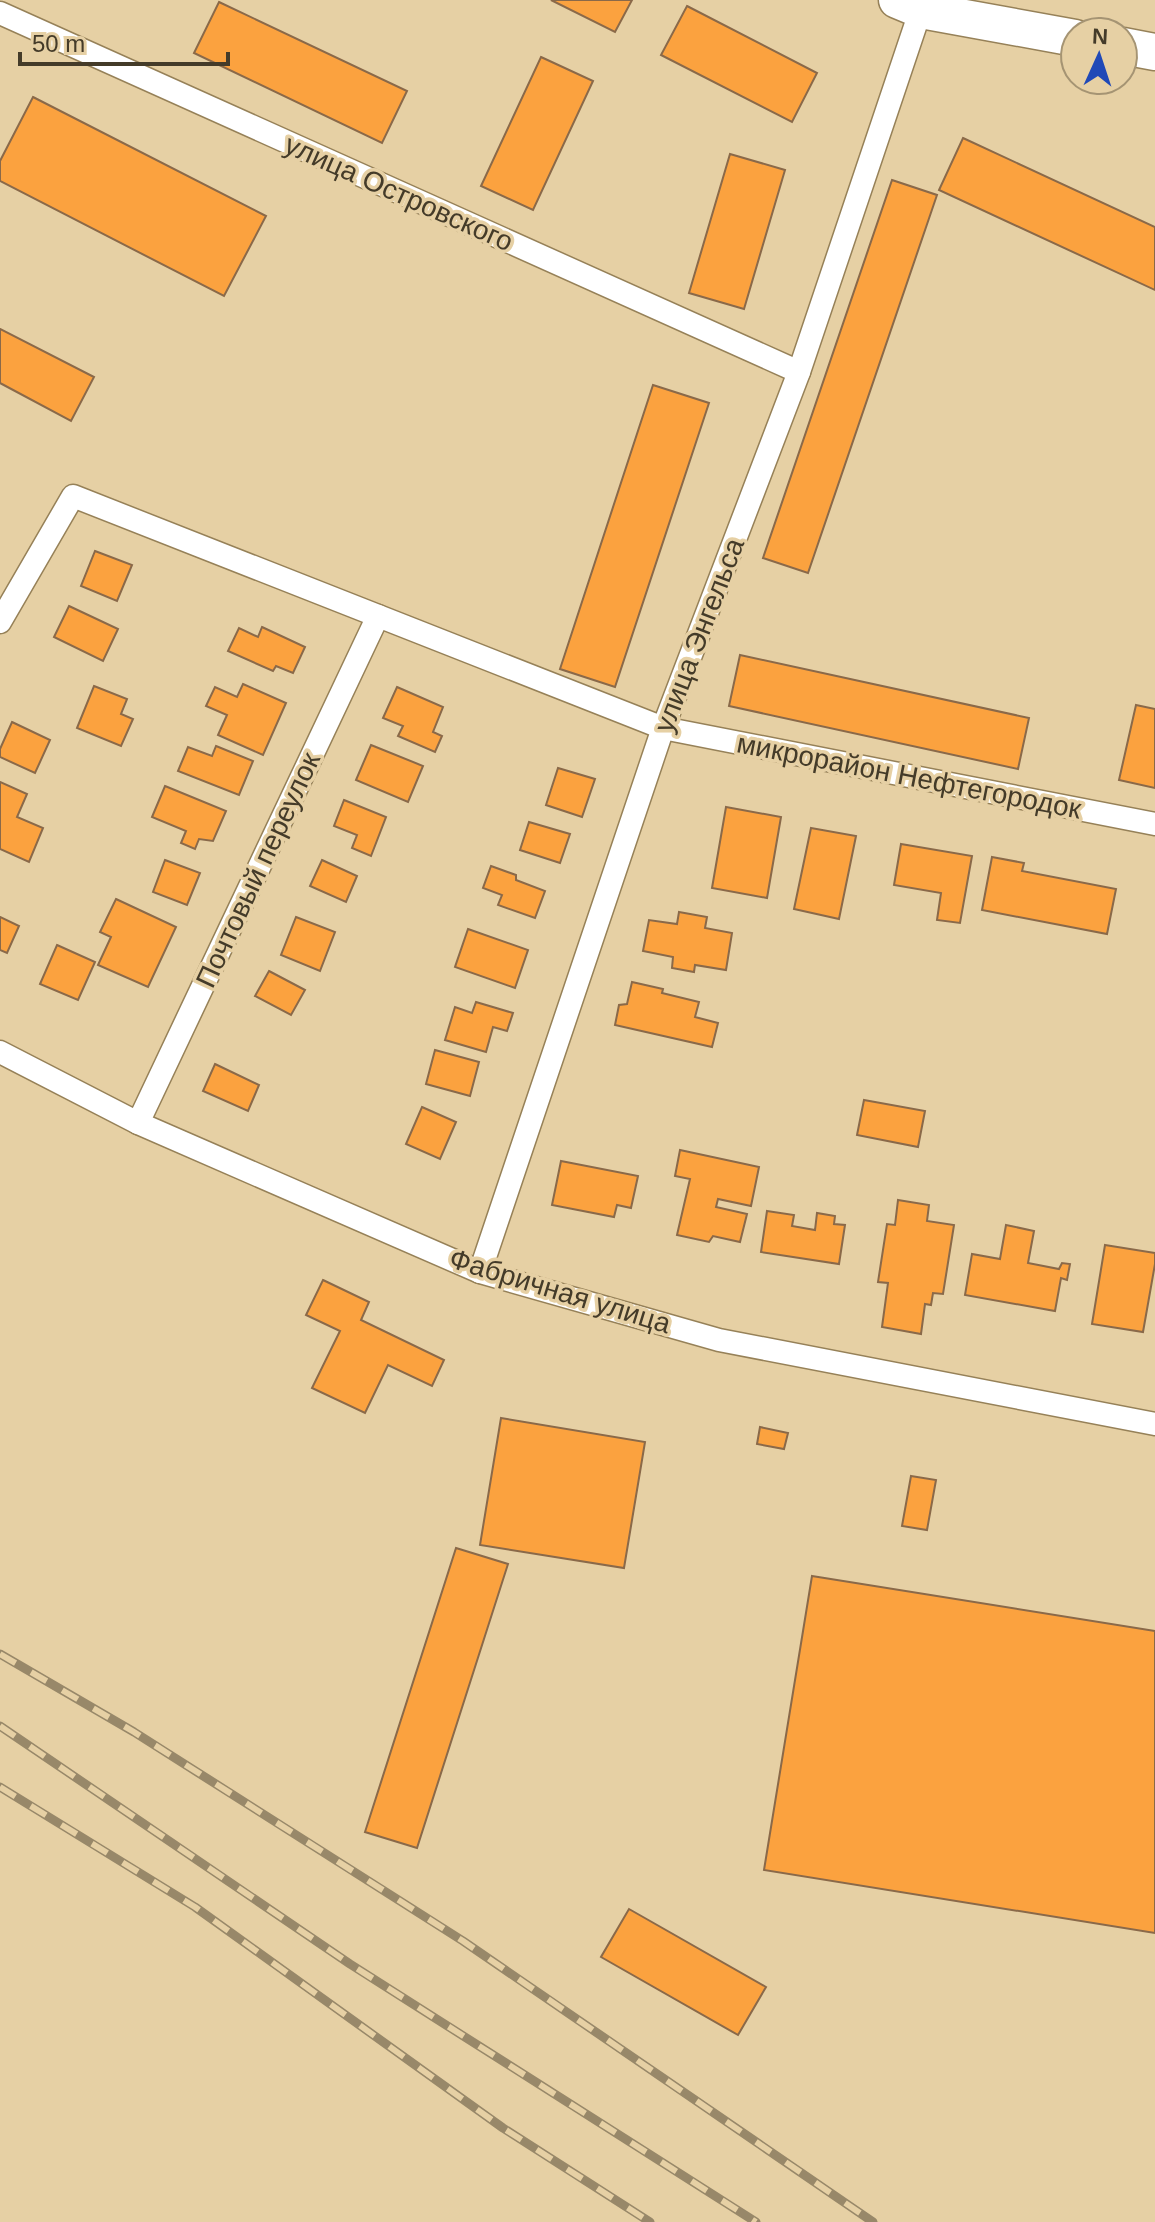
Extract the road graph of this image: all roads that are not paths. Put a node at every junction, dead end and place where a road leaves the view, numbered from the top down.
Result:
1 (914, 3) edge
2 (0, 13) edge
3 (1059, 35) edge
4 (799, 372) junction
5 (378, 616) junction
6 (0, 622) edge
7 (663, 728) junction
8 (1155, 824) edge
9 (0, 1052) edge
10 (138, 1123) junction
11 (480, 1272) junction
12 (1155, 1424) edge

1 - 3 main road
1 - 4 street, улица Энгельса
2 - 4 street, улица Островского
4 - 7 street, улица Энгельса
5 - 6 street, микрорайон Нефтегородок
5 - 7 street, микрорайон Нефтегородок
5 - 10 street, Почтовый переулок
7 - 8 street, микрорайон Нефтегородок
7 - 11 street, улица Энгельса
9 - 10 street, Фабричная улица
10 - 11 street, Фабричная улица
11 - 12 street, Фабричная улица

